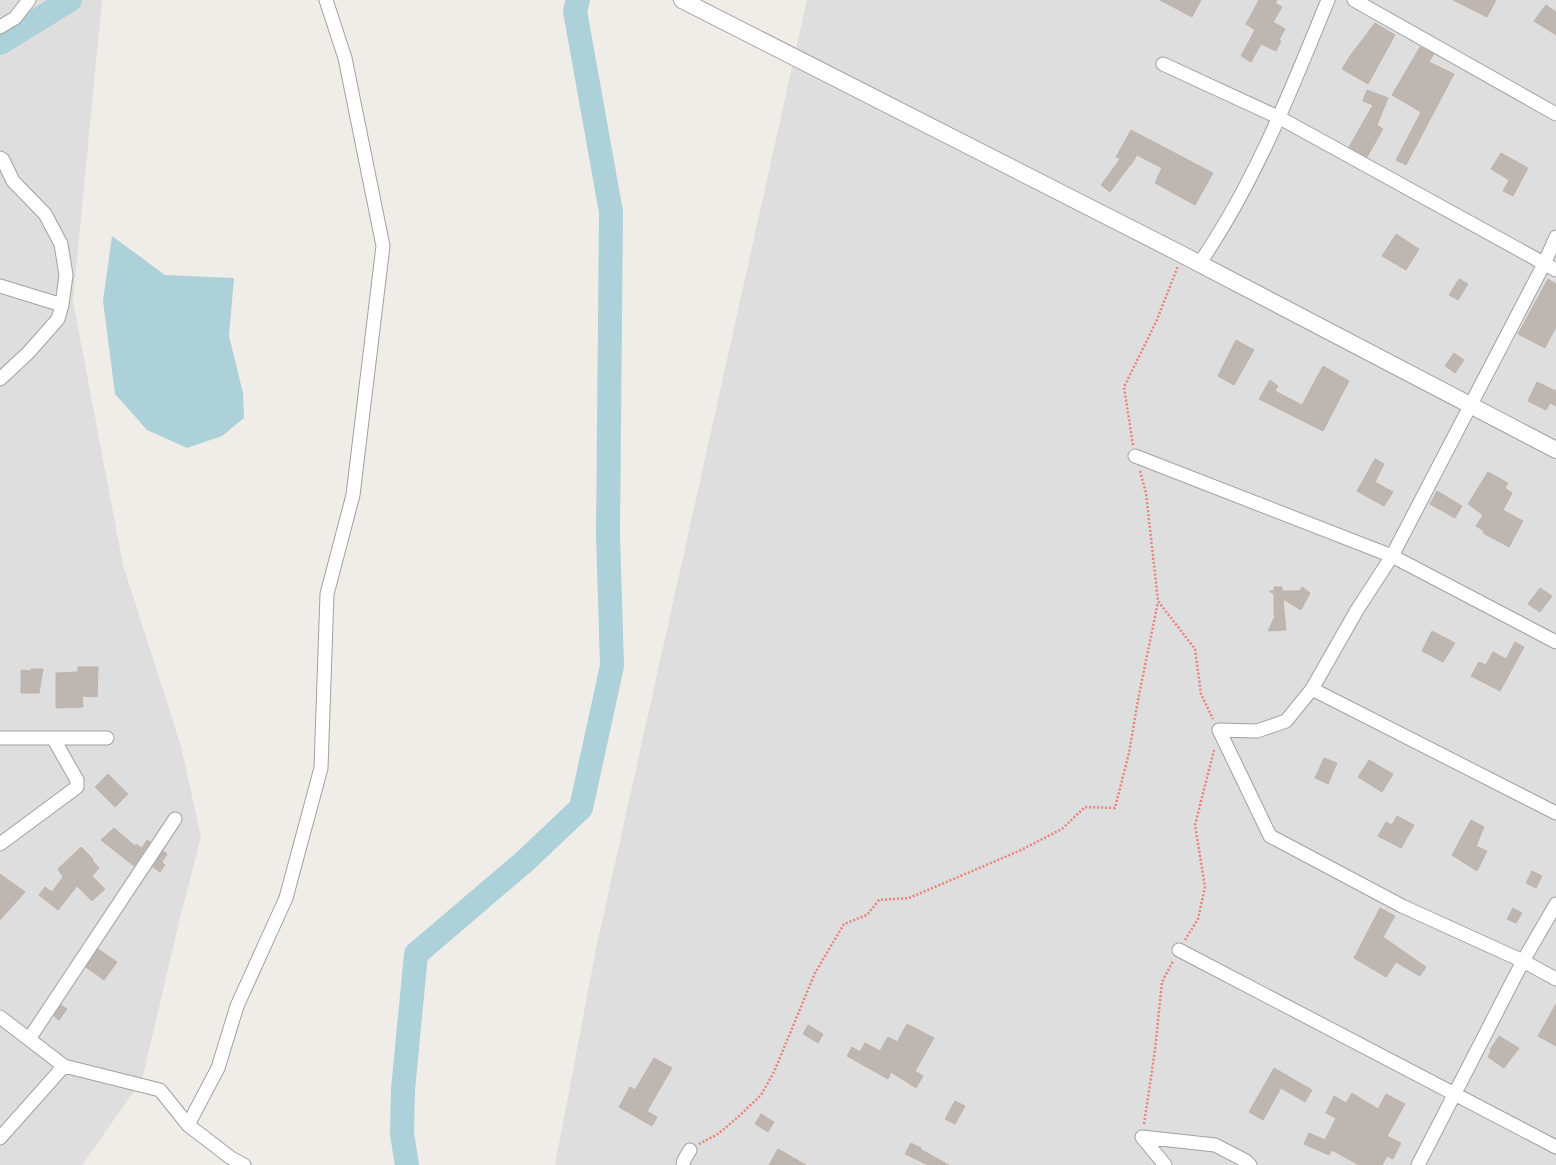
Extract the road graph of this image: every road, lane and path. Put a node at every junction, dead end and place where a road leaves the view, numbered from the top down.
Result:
1 (28, 0) edge
2 (326, 0) edge
3 (682, 0) edge
4 (1328, 0) edge
5 (1354, 0) edge
6 (0, 27) edge
7 (1163, 64) dead end
8 (1556, 114) edge
9 (1280, 118) junction
10 (0, 158) edge
11 (1556, 237) edge
12 (1182, 255) junction
13 (1199, 264) junction
14 (1550, 267) edge
15 (0, 286) edge
16 (62, 305) junction
17 (0, 379) edge
18 (1470, 406) junction
19 (1556, 450) edge
20 (1135, 456) junction
21 (1392, 556) junction
22 (1158, 601) junction
23 (1556, 642) edge
24 (1312, 689) junction
25 (1219, 730) junction
26 (0, 738) edge
27 (53, 738) junction
28 (107, 738) dead end
29 (1556, 813) edge
30 (175, 819) dead end
31 (0, 844) edge
32 (1556, 904) edge
33 (1179, 950) junction
34 (1524, 961) junction
35 (1556, 979) edge
36 (0, 1017) edge
37 (29, 1039) junction
38 (64, 1066) junction
39 (1455, 1094) junction
40 (188, 1125) junction
41 (1142, 1137) junction
42 (0, 1138) edge
43 (1556, 1147) edge
44 (690, 1150) joint
45 (244, 1165) edge
46 (683, 1165) edge
47 (1165, 1165) edge
48 (1250, 1165) edge
49 (1418, 1165) edge

1 - 6 street
2 - 40 street
3 - 12 street
4 - 9 street
5 - 8 street
7 - 9 street
9 - 13 street
9 - 14 street
10 - 16 street
11 - 14 street
12 - 13 street
12 - 20 path
13 - 18 street
14 - 18 street
15 - 16 street
16 - 17 street
18 - 19 street
18 - 21 street
20 - 21 street
20 - 22 path
21 - 23 street
21 - 24 street
22 - 25 path
22 - 44 path
24 - 25 street
24 - 29 street
25 - 33 path
25 - 34 street
26 - 27 street
27 - 28 street
27 - 31 street
30 - 37 street
32 - 34 street
33 - 39 street
33 - 41 path
34 - 35 street
34 - 39 street
36 - 37 street
37 - 38 street
38 - 40 street
38 - 42 street
39 - 43 street
39 - 49 street
40 - 45 street
41 - 47 street
41 - 48 street
44 - 46 street

